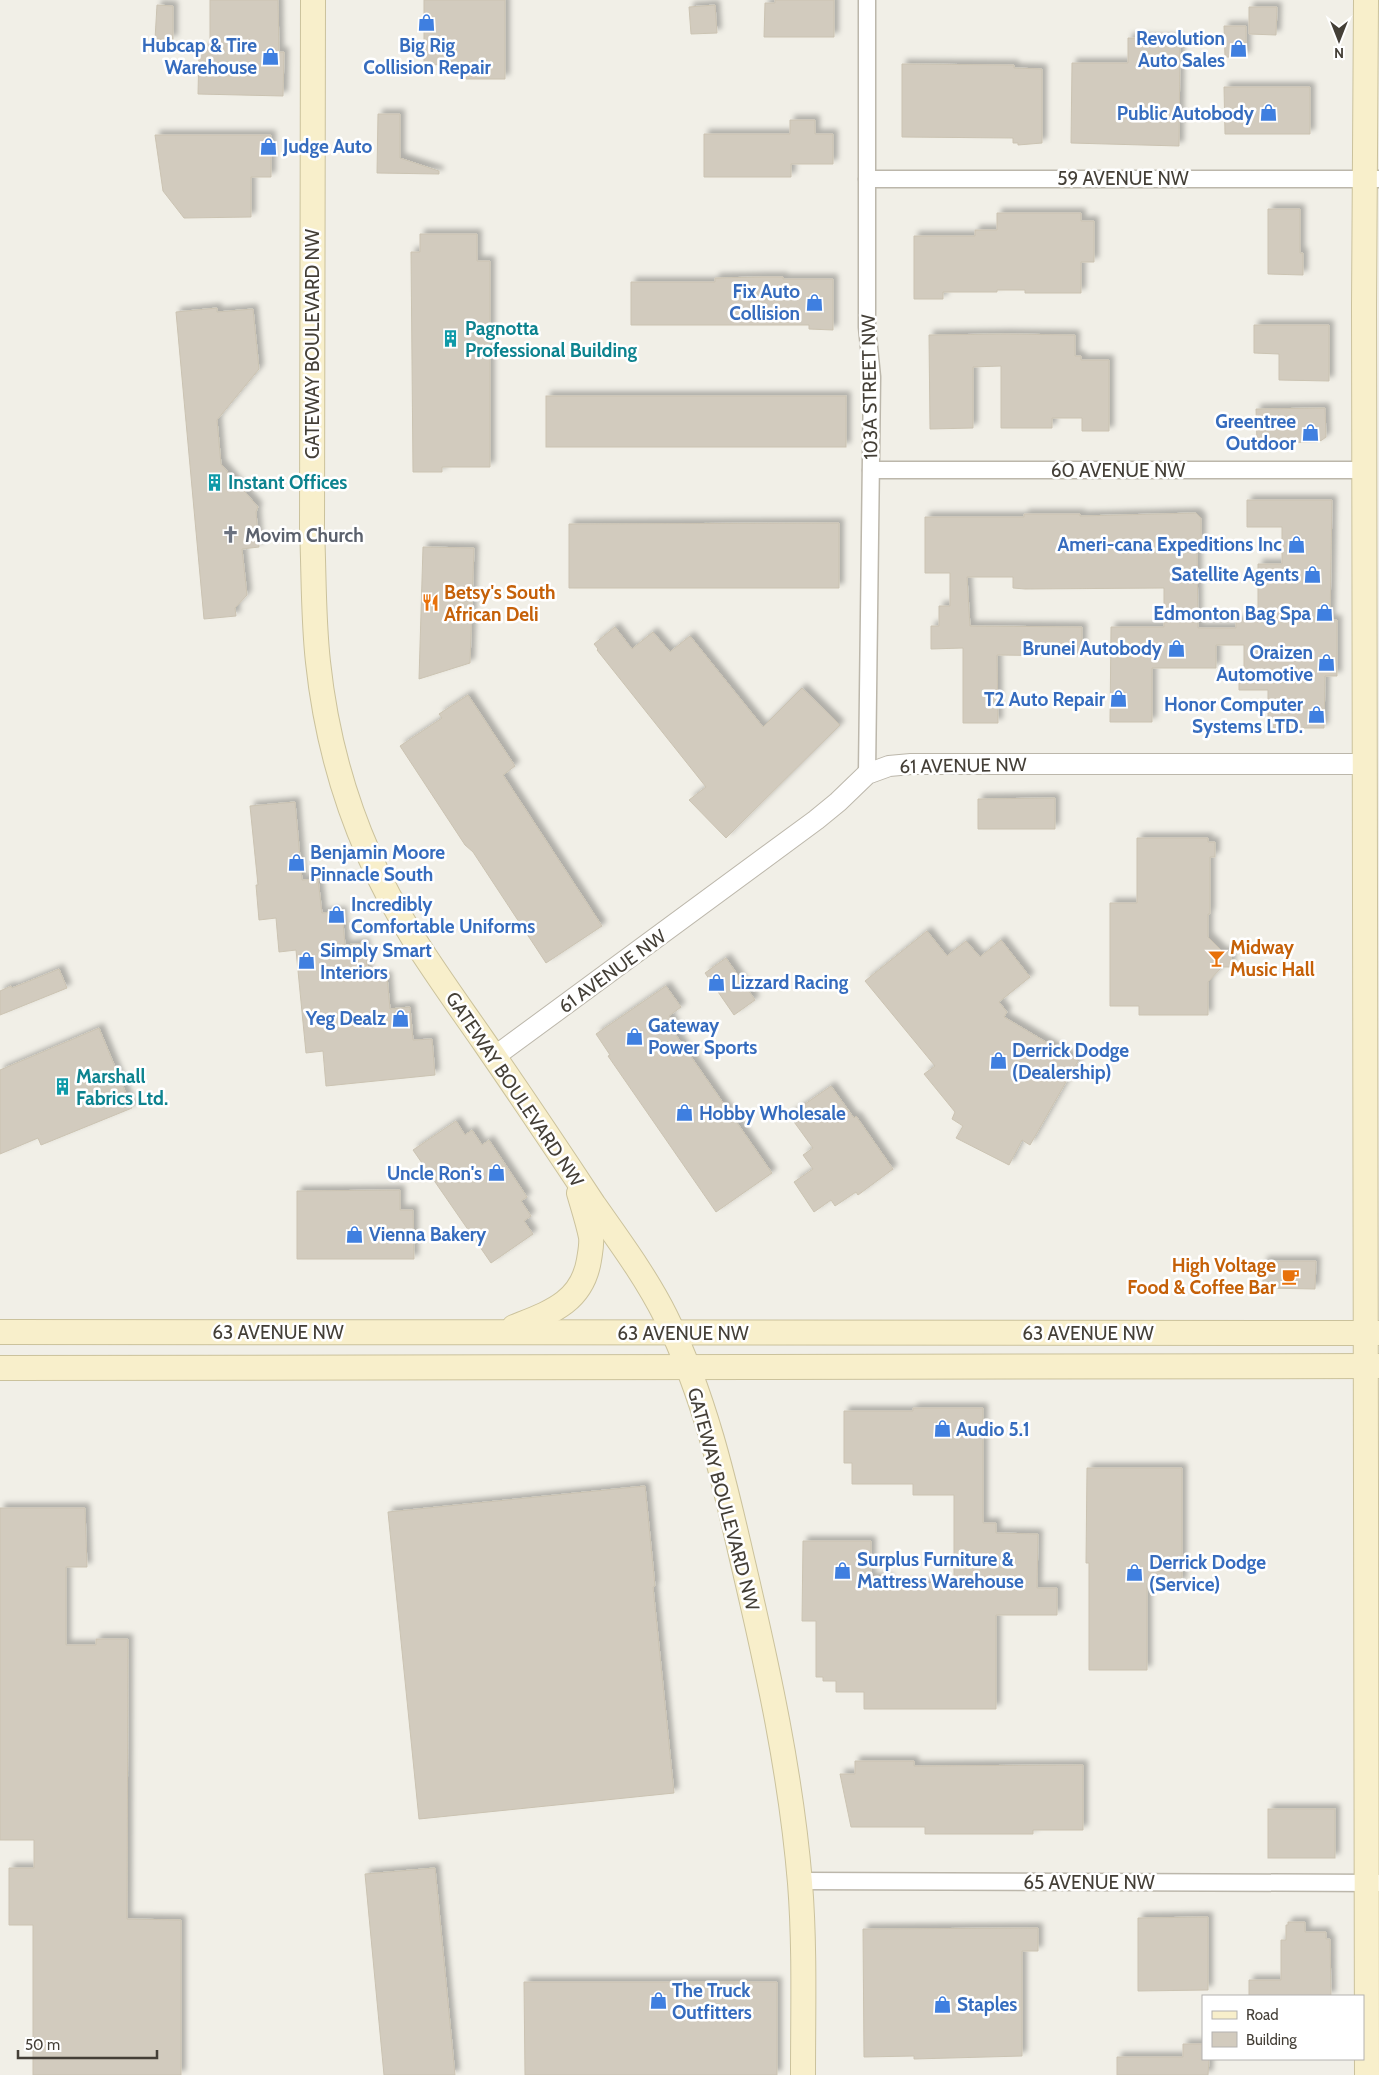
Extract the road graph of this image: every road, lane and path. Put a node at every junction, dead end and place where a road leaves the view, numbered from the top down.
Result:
1 (312, 0) edge
2 (867, 0) edge
3 (1366, 0) edge
4 (1372, 178) edge
5 (867, 179) junction
6 (871, 470) junction
7 (1365, 470) junction
8 (1372, 764) edge
9 (867, 774) junction
10 (494, 1057) junction
11 (575, 1176) junction
12 (0, 1332) edge
13 (501, 1332) junction
14 (674, 1333) junction
15 (1373, 1333) edge
16 (1372, 1366) edge
17 (687, 1367) junction
18 (0, 1368) edge
19 (1373, 1618) edge
20 (800, 1881) junction
21 (1372, 1883) edge
22 (803, 2075) edge
23 (1368, 2075) edge

1 - 10 main road, GATEWAY BOULEVARD NW
2 - 5 street, 103A STREET NW
3 - 4 main road
4 - 5 street, 59 AVENUE NW
4 - 7 main road
5 - 6 street, 103A STREET NW
6 - 7 street, 60 AVENUE NW
6 - 9 street, 103A STREET NW
7 - 8 main road
8 - 9 street, 61 AVENUE NW
8 - 15 main road
9 - 10 street, 61 AVENUE NW
10 - 11 main road, GATEWAY BOULEVARD NW
11 - 13 main road
11 - 14 main road, GATEWAY BOULEVARD NW
12 - 13 main road, 63 AVENUE NW
13 - 14 main road, 63 AVENUE NW
14 - 15 main road, 63 AVENUE NW
14 - 17 main road, GATEWAY BOULEVARD NW
15 - 16 main road
16 - 17 main road, 63 AVENUE NW
16 - 19 main road
17 - 18 main road, 63 AVENUE NW
17 - 20 main road, GATEWAY BOULEVARD NW
19 - 21 main road
20 - 21 street, 65 AVENUE NW
20 - 22 main road, GATEWAY BOULEVARD NW
21 - 23 main road

